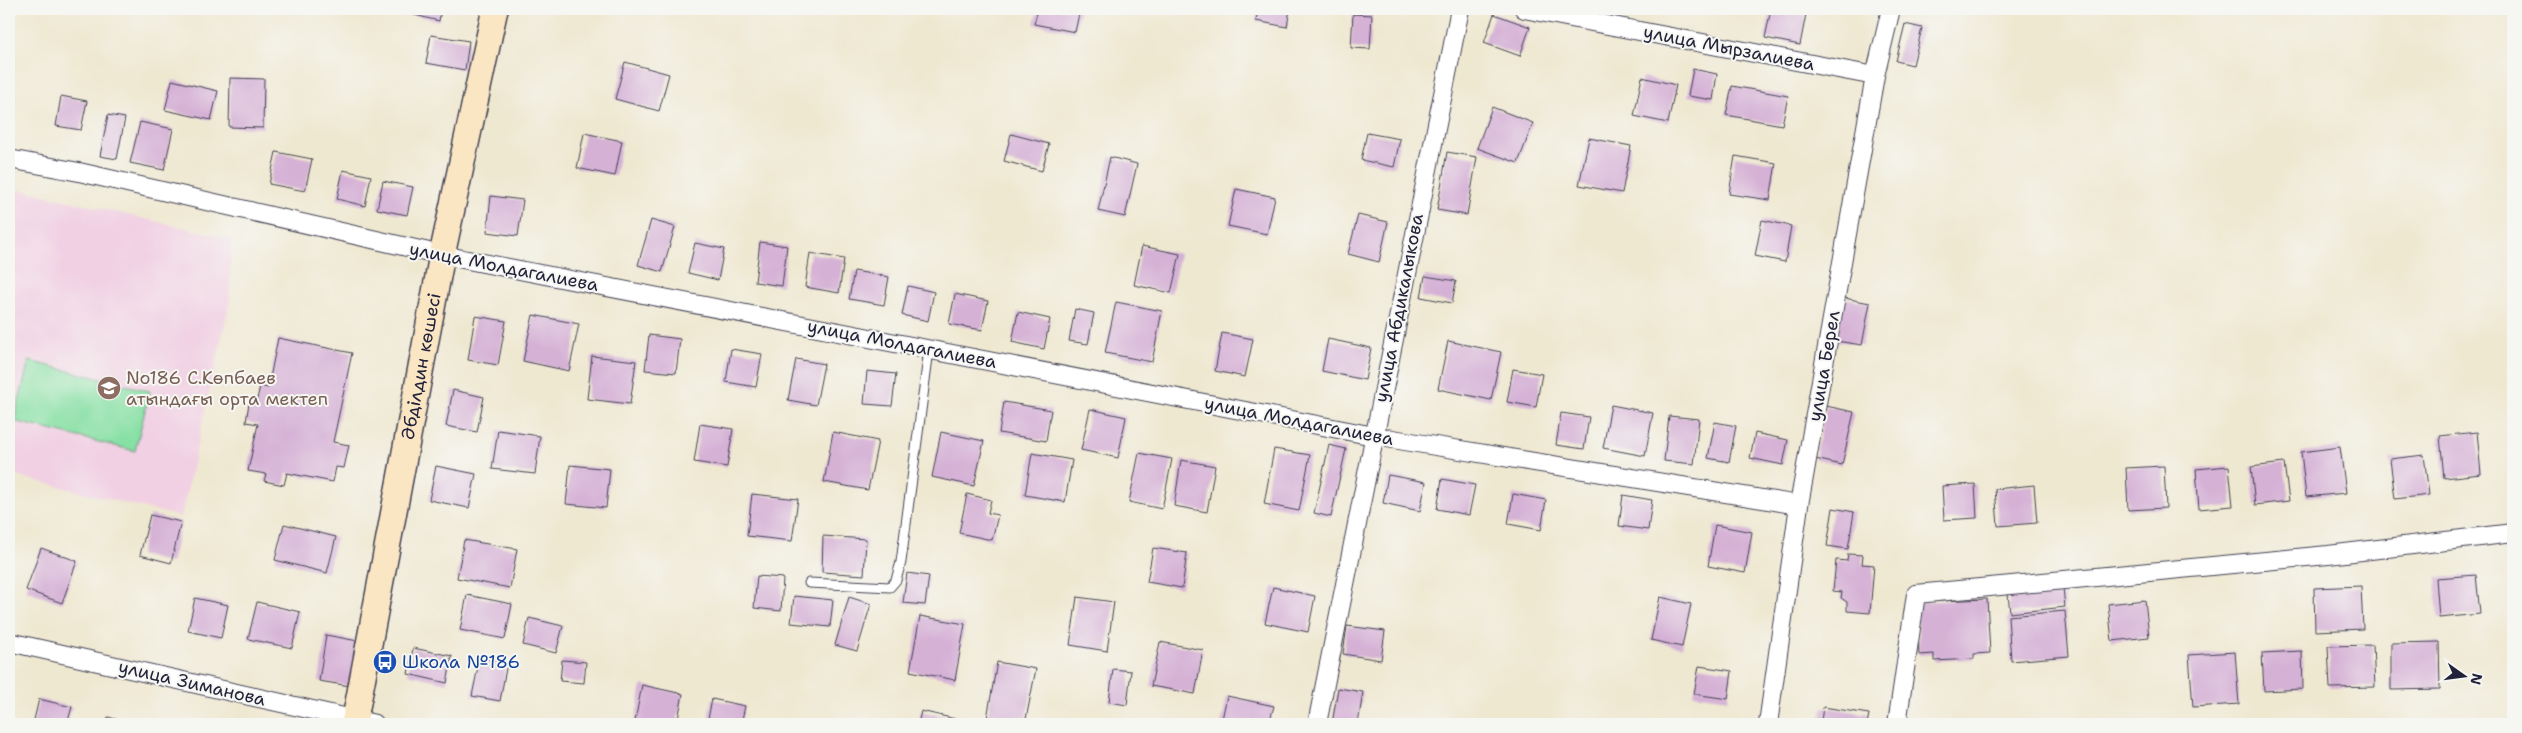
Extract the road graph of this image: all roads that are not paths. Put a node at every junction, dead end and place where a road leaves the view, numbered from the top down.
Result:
1 (495, 9) edge
2 (1460, 9) edge
3 (1524, 9) edge
4 (1891, 9) edge
5 (1875, 76) junction
6 (9, 159) edge
7 (442, 255) junction
8 (929, 350) junction
9 (1374, 436) junction
10 (1799, 505) junction
11 (2513, 533) edge
12 (809, 583) dead end
13 (9, 642) edge
14 (361, 723) edge
15 (1317, 724) edge
16 (1768, 724) edge
17 (1897, 724) edge

1 - 7 main road, Әбділдин көшесі
2 - 9 street, улица Абдикалыкова
3 - 5 street, улица Мырзалиева
4 - 5 street, улица Берел
5 - 10 street, улица Берел
6 - 7 street, улица Молдагалиева
7 - 8 street, улица Молдагалиева
7 - 14 main road, Әбділдин көшесі
8 - 9 street, улица Молдагалиева
8 - 12 lane
9 - 10 street, улица Молдагалиева
9 - 15 street, улица Абдикалыкова
10 - 16 street, улица Берел
11 - 17 street
13 - 14 street, улица Зиманова

